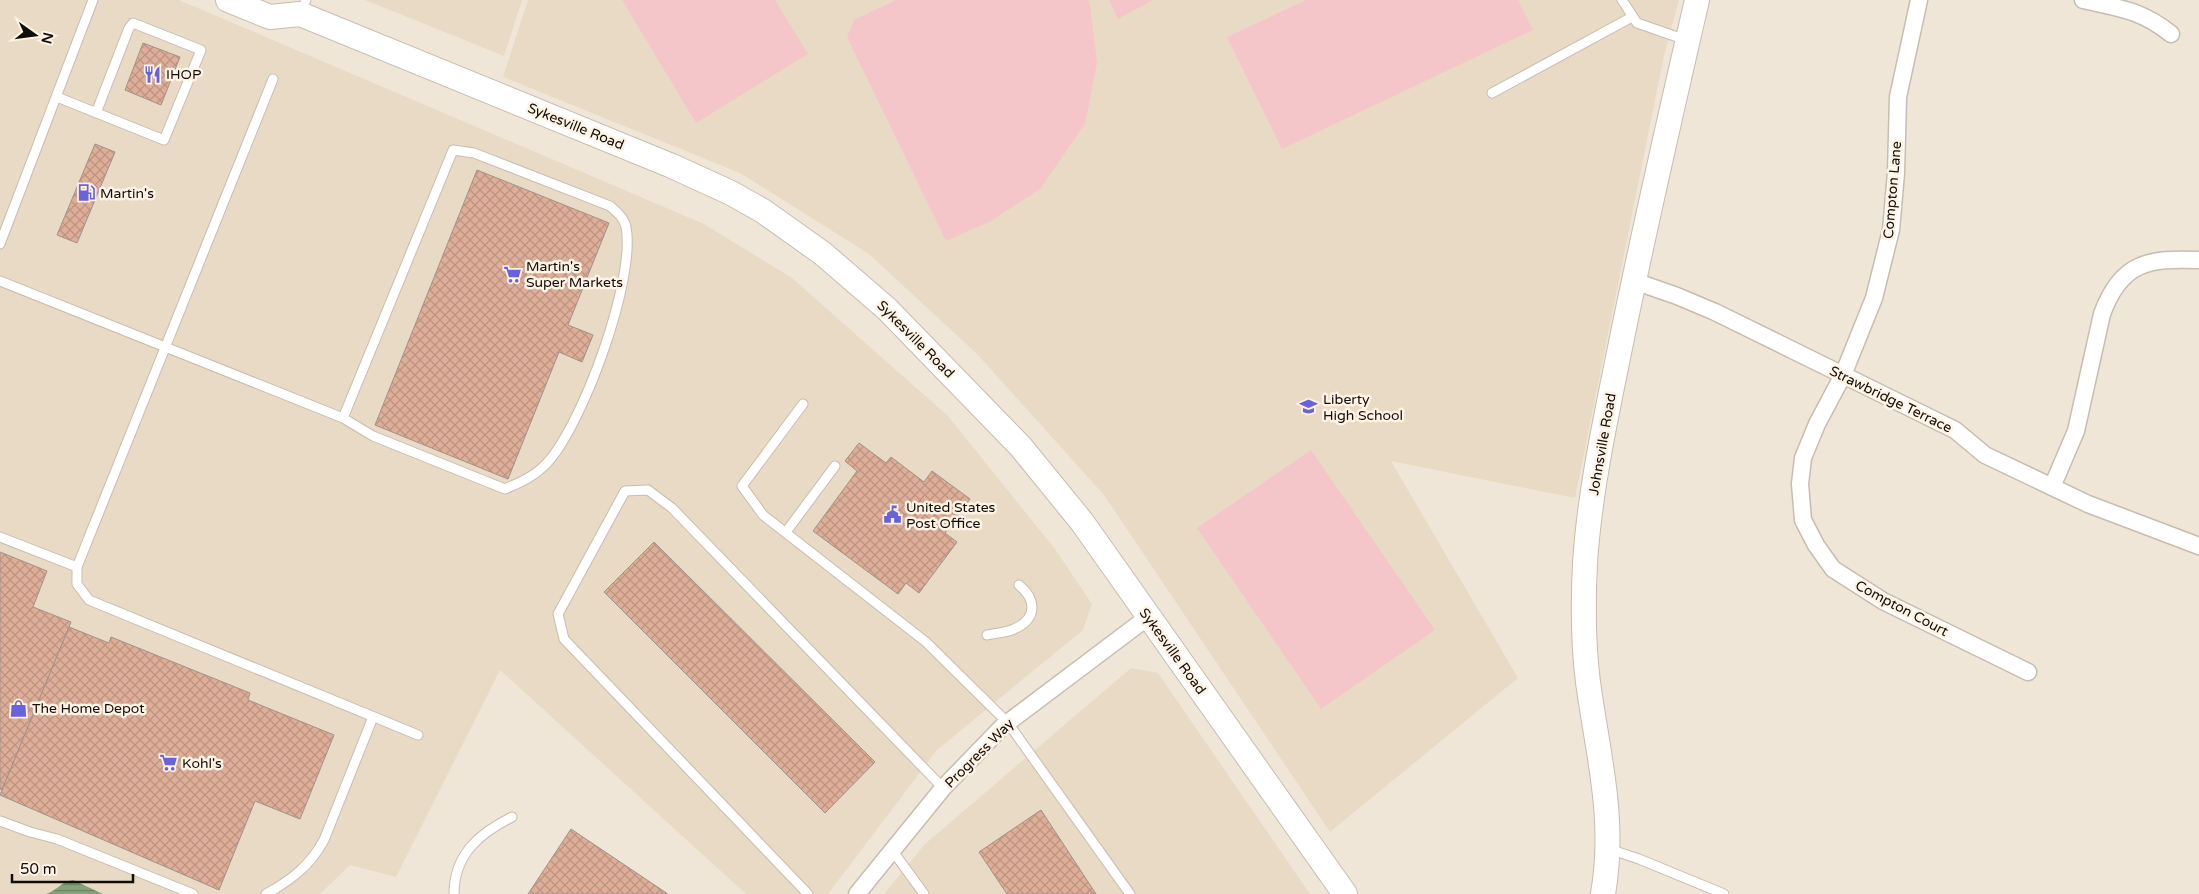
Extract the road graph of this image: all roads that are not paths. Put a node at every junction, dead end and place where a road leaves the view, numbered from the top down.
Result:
1 (93, 0) edge
2 (228, 0) edge
3 (1622, 0) edge
4 (1697, 0) edge
5 (1919, 0) edge
6 (2083, 0) edge
7 (298, 5) edge
8 (1632, 17) junction
9 (2171, 34) dead end
10 (1688, 40) junction
11 (273, 79) dead end
12 (1492, 94) dead end
13 (57, 98) junction
14 (96, 113) junction
15 (0, 244) edge
16 (2199, 260) edge
17 (0, 281) edge
18 (1634, 281) junction
19 (166, 348) junction
20 (1843, 375) junction
21 (803, 404) dead end
22 (343, 418) junction
23 (835, 466) dead end
24 (2052, 487) junction
25 (786, 532) junction
26 (0, 537) edge
27 (2199, 546) edge
28 (76, 567) junction
29 (1019, 585) dead end
30 (1148, 617) junction
31 (987, 635) dead end
32 (2028, 672) dead end
33 (373, 717) junction
34 (1008, 723) junction
35 (418, 735) dead end
36 (943, 788) junction
37 (512, 817) dead end
38 (0, 821) edge
39 (1609, 849) junction
40 (892, 850) junction
41 (193, 894) edge
42 (266, 894) edge
43 (454, 894) edge
44 (808, 894) edge
45 (857, 894) edge
46 (924, 894) edge
47 (1130, 894) edge
48 (1345, 894) edge
49 (1603, 894) edge
50 (1724, 894) edge

1 - 13 lane
2 - 7 main road, Sykesville Road
3 - 8 lane
4 - 10 main road, Johnsville Road
5 - 20 street, Compton Lane
6 - 9 street
7 - 30 main road, Sykesville Road
8 - 10 lane
8 - 12 lane
10 - 18 main road, Johnsville Road
11 - 19 lane
13 - 14 lane
13 - 15 lane
14 - 14 lane
16 - 24 street
17 - 19 lane
18 - 20 street, Strawbridge Terrace
18 - 39 main road, Johnsville Road
19 - 22 lane
19 - 28 lane
20 - 24 street, Strawbridge Terrace
20 - 32 street, Compton Court
21 - 25 lane
22 - 22 lane
23 - 25 lane
24 - 27 street, Strawbridge Terrace
25 - 34 lane
26 - 28 lane
28 - 33 lane
29 - 31 lane
30 - 34 street, Progress Way
30 - 48 main road, Sykesville Road
33 - 35 lane
33 - 42 lane
34 - 36 street, Progress Way
34 - 47 lane
36 - 40 street, Progress Way
36 - 44 lane
37 - 43 lane
38 - 41 lane
39 - 49 main road, Johnsville Road
39 - 50 lane
40 - 45 street, Progress Way
40 - 46 lane

